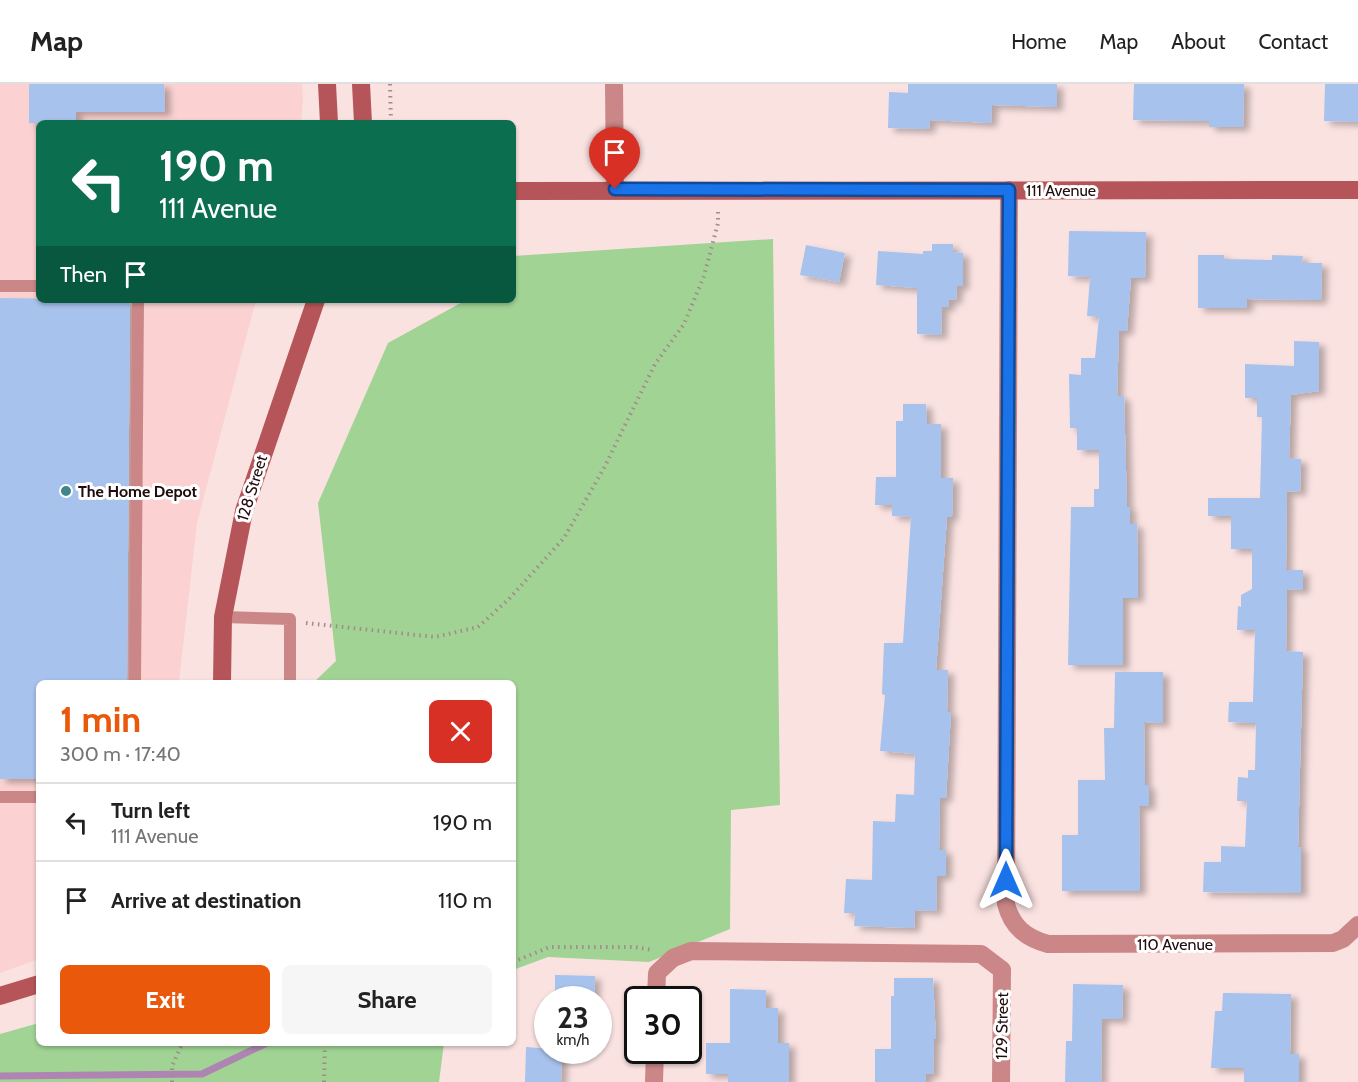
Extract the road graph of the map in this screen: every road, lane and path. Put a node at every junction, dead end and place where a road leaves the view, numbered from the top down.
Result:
1 (327, 84) edge
2 (361, 84) edge
3 (390, 84) edge
4 (614, 84) edge
5 (329, 120) edge
6 (363, 120) edge
7 (391, 120) edge
8 (615, 189) junction
9 (718, 190) junction
10 (1009, 190) junction
11 (1358, 190) edge
12 (516, 191) edge
13 (0, 286) edge
14 (36, 286) edge
15 (138, 303) edge
16 (315, 303) edge
17 (223, 617) junction
18 (290, 619) junction
19 (135, 680) edge
20 (222, 680) edge
21 (290, 680) edge
22 (0, 796) edge
23 (36, 797) edge
24 (1358, 925) edge
25 (683, 954) junction
26 (516, 961) edge
27 (36, 985) edge
28 (656, 986) edge
29 (0, 996) edge
30 (181, 1046) edge
31 (325, 1046) edge
32 (655, 1064) edge
33 (172, 1082) edge
34 (324, 1082) edge
35 (654, 1082) edge
36 (1001, 1082) edge

1 - 5 street
2 - 6 street
3 - 7 path
4 - 8 street
8 - 9 street, 111 Avenue
8 - 12 street, 111 Avenue
9 - 10 street, 111 Avenue
9 - 18 path
10 - 11 street, 111 Avenue
10 - 24 street, 110 Avenue
13 - 14 lane
15 - 19 lane
16 - 17 street, 128 Street
17 - 18 lane
17 - 20 street, 128 Street
18 - 21 lane
22 - 23 lane
25 - 26 path
25 - 28 street
25 - 36 street, 129 Street
27 - 29 street
30 - 33 path
31 - 34 path
32 - 35 street

